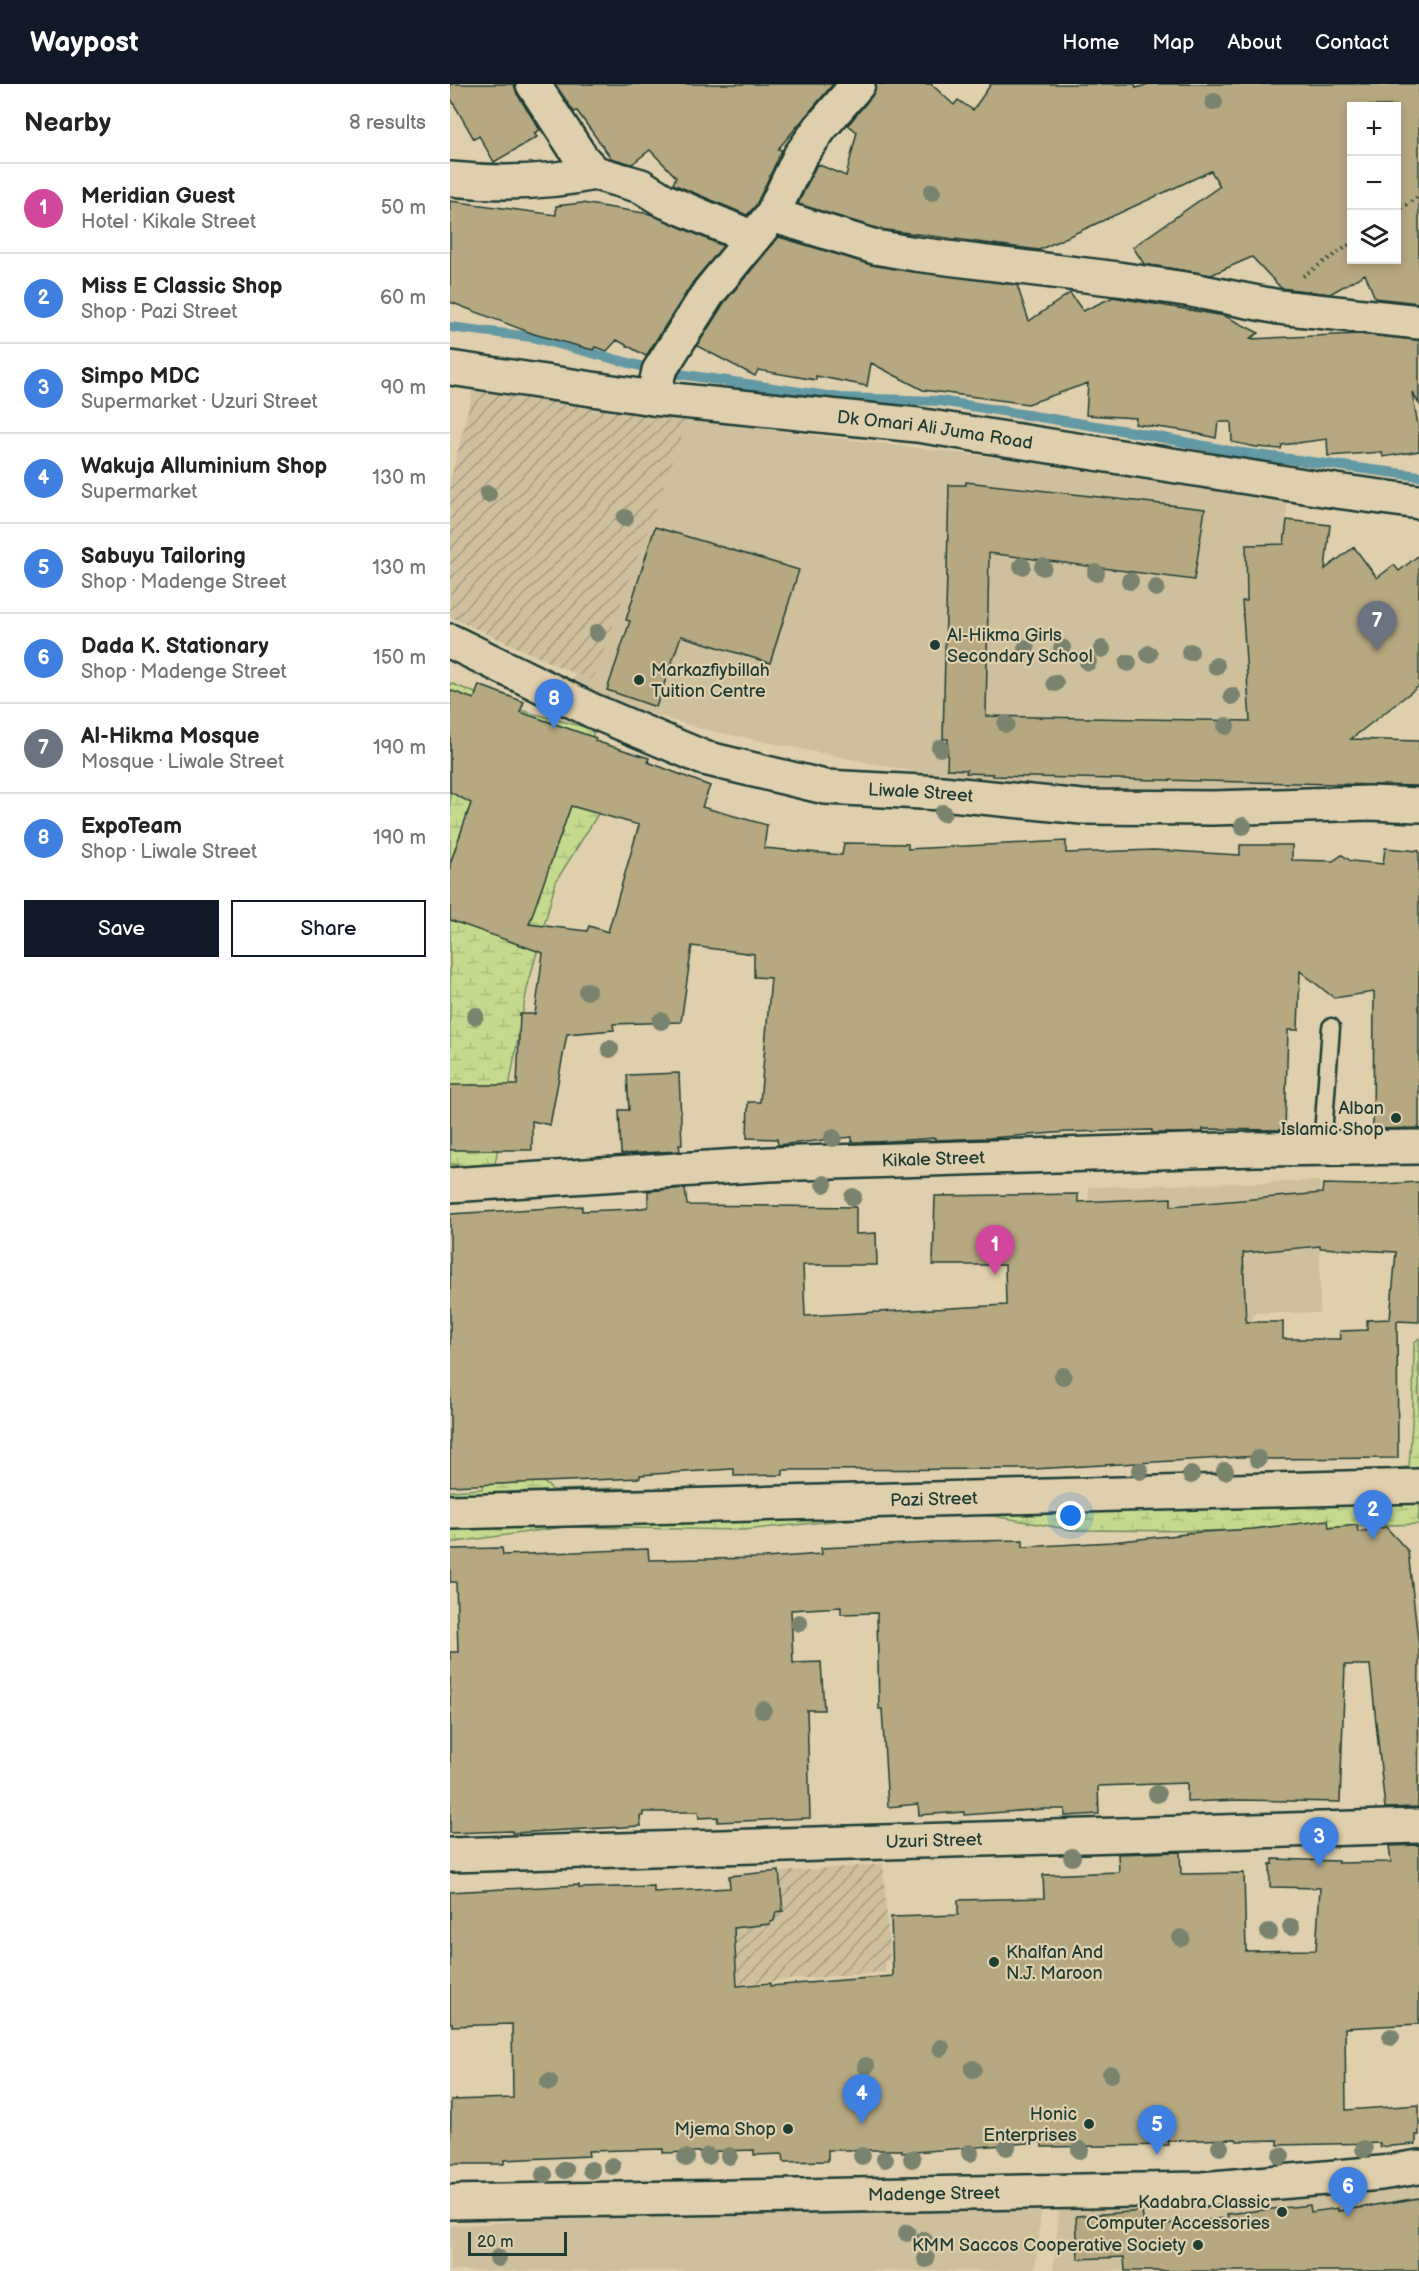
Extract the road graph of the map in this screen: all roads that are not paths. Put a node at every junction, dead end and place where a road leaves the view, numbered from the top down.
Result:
1 (533, 84) edge
2 (858, 84) edge
3 (595, 173) junction
4 (450, 179) edge
5 (763, 226) junction
6 (1419, 322) edge
7 (450, 369) edge
8 (653, 398) junction
9 (1419, 502) edge
10 (450, 641) edge
11 (1419, 805) edge
12 (1331, 1027) dead end
13 (1322, 1148) junction
14 (1419, 1148) edge
15 (450, 1185) edge
16 (1419, 1486) edge
17 (450, 1512) edge
18 (1419, 1826) edge
19 (450, 1855) edge
20 (1419, 2167) edge
21 (450, 2202) edge

1 - 3 street
2 - 5 street
3 - 4 street
3 - 5 street
5 - 6 street
5 - 8 street
7 - 8 street, Dk Omari Ali Juma Road
8 - 9 street, Dk Omari Ali Juma Road
10 - 11 street, Liwale Street
12 - 13 lane
13 - 14 street, Kikale Street
13 - 15 street, Kikale Street
16 - 17 street, Pazi Street
18 - 19 street, Uzuri Street
20 - 21 street, Madenge Street

